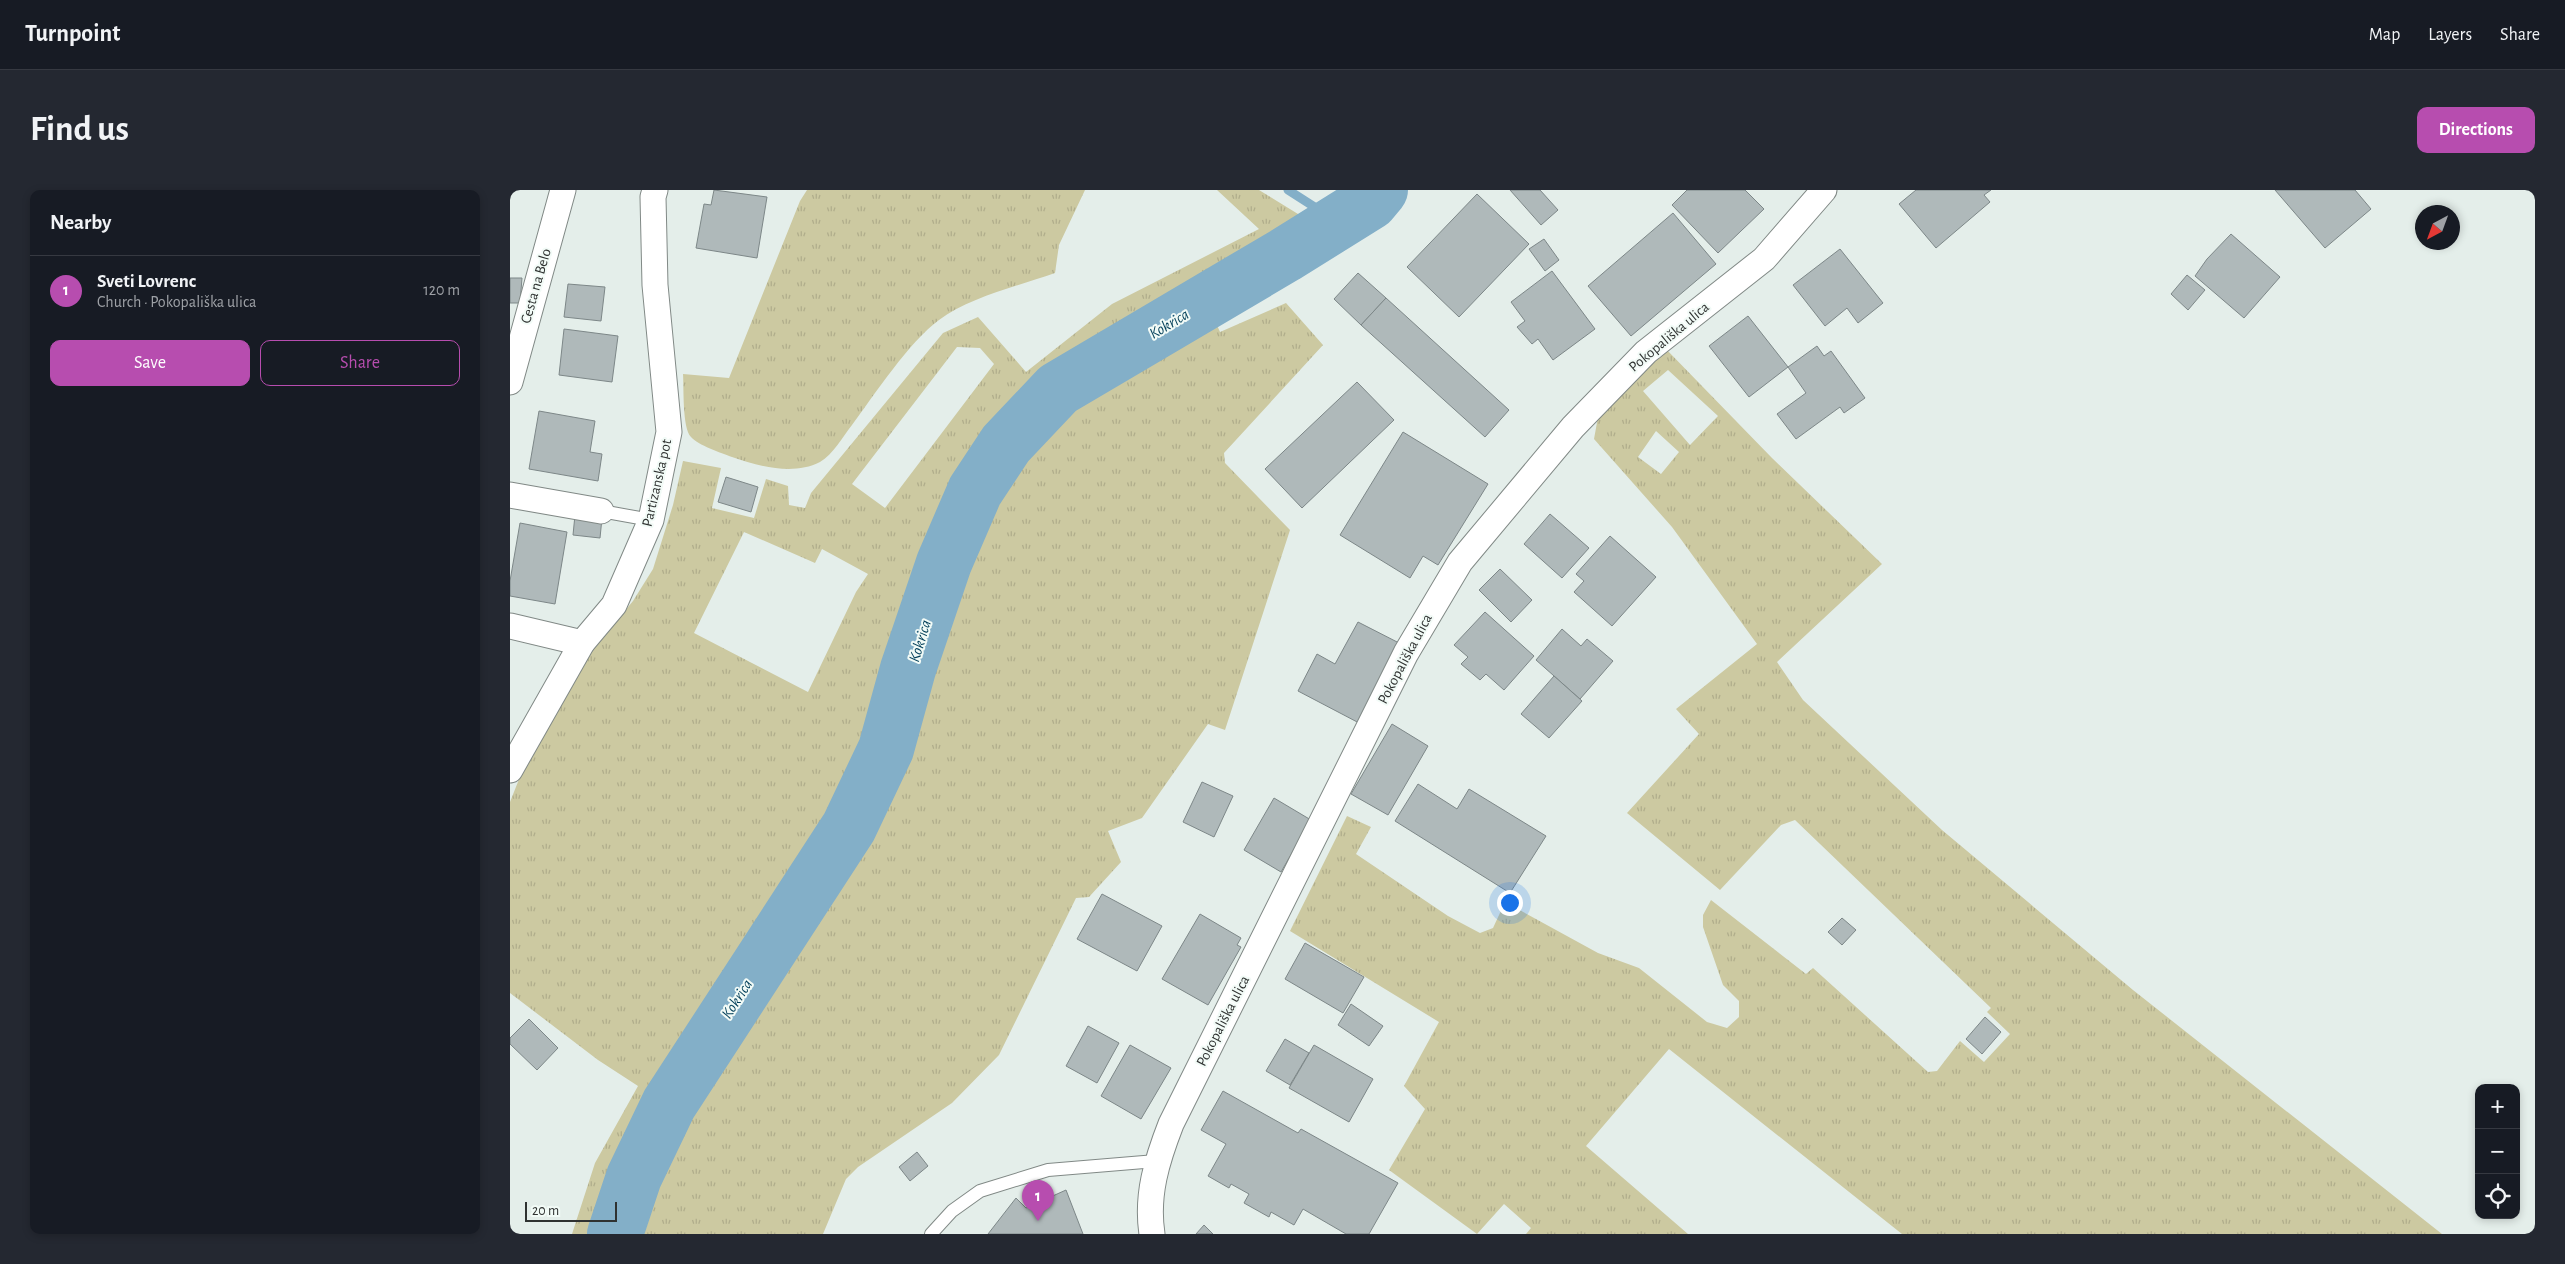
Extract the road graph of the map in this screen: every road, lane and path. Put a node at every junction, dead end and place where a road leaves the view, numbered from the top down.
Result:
1 (564, 190) edge
2 (655, 190) edge
3 (1824, 190) edge
4 (510, 382) edge
5 (510, 495) edge
6 (601, 511) joint
7 (650, 520) junction
8 (510, 626) edge
9 (582, 643) junction
10 (510, 770) edge
11 (1156, 1161) junction
12 (931, 1234) edge
13 (1152, 1234) edge

1 - 4 street, Cesta na Belo
2 - 7 street, Partizanska pot
3 - 11 street, Pokopališka ulica
5 - 6 street
6 - 7 lane
7 - 9 street, Partizanska pot
8 - 9 street
9 - 10 street, Partizanska pot
11 - 12 lane
11 - 13 street, Pokopališka ulica

